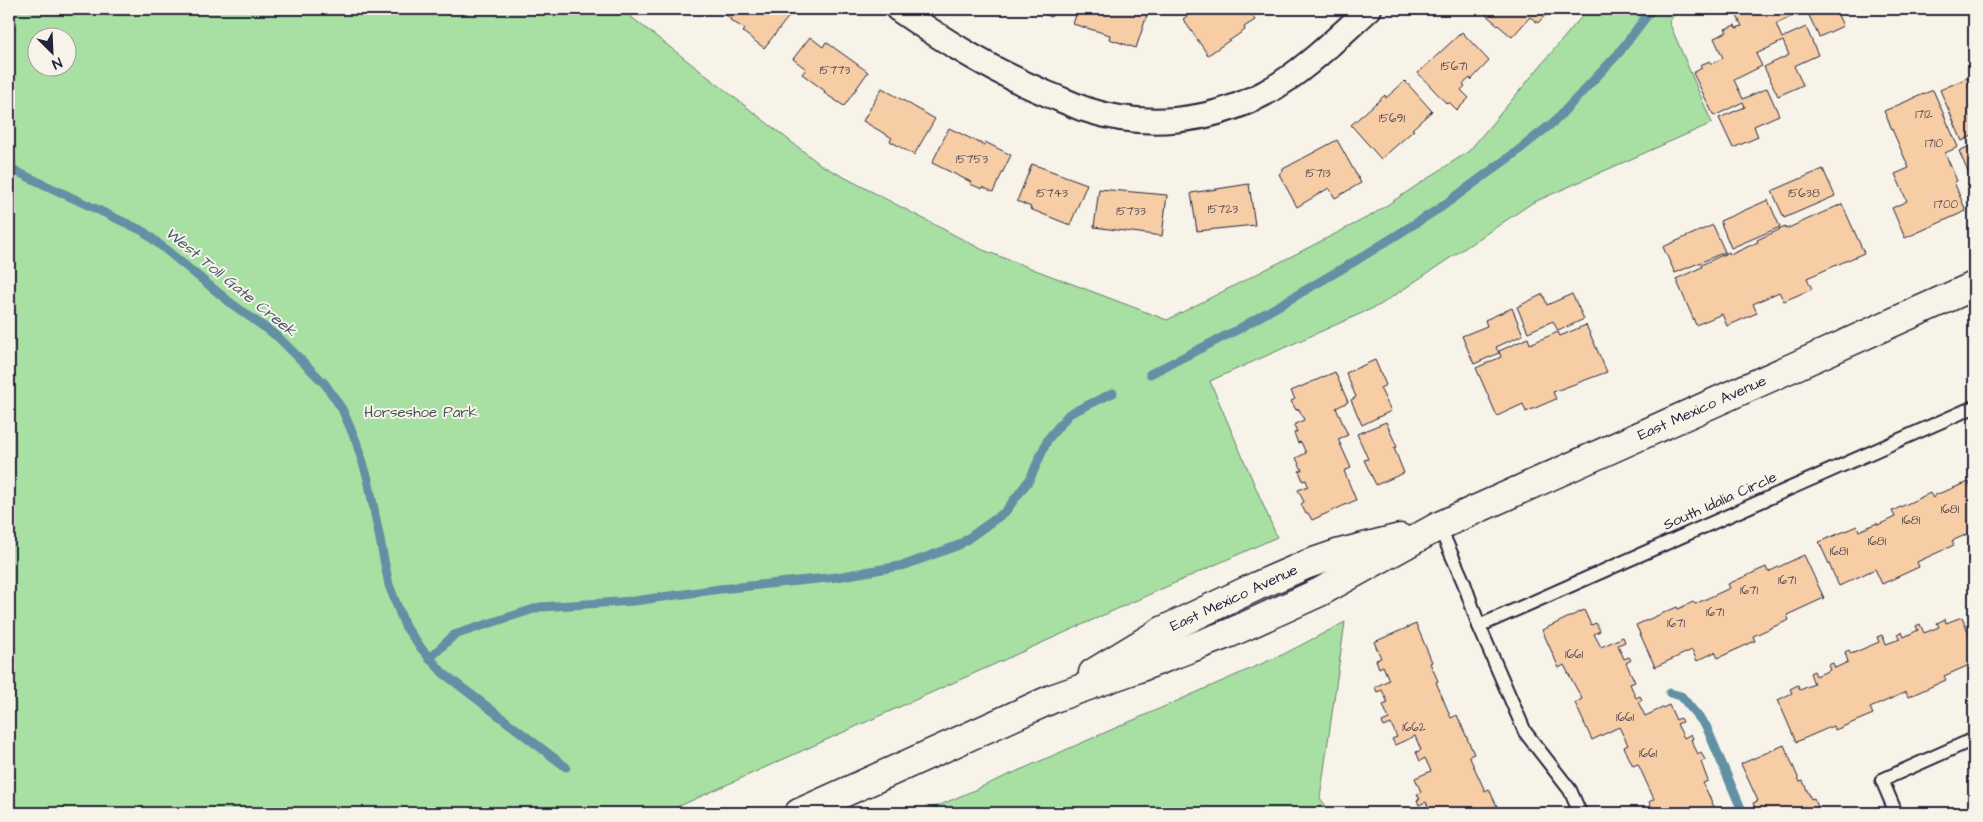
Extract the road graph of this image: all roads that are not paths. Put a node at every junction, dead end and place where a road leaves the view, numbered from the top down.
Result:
1 (898, 9) edge
2 (1369, 9) edge
3 (1974, 286) edge
4 (1974, 407) edge
5 (1434, 529) junction
6 (1479, 626) junction
7 (1974, 739) edge
8 (799, 813) edge
9 (1580, 813) edge
10 (1896, 813) edge

1 - 2 street
3 - 5 street, East Mexico Avenue
4 - 6 lane, South Idalia Circle
5 - 6 lane
5 - 8 street, East Mexico Avenue
6 - 9 lane
7 - 10 lane

